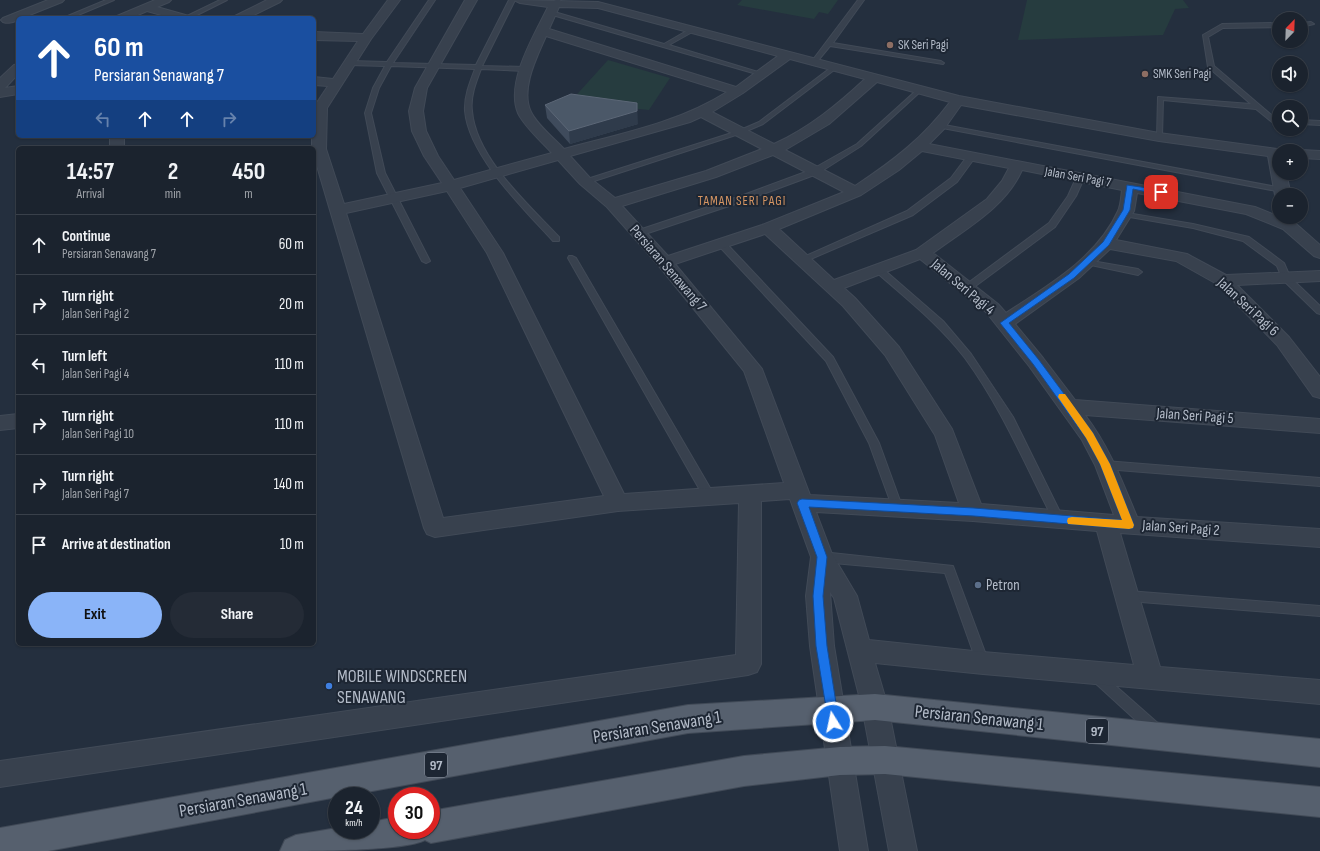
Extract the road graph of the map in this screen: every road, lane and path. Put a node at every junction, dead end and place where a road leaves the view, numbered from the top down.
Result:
1 (58, 0) edge
2 (111, 0) edge
3 (166, 0) edge
4 (224, 0) edge
5 (276, 0) edge
6 (394, 0) edge
7 (432, 0) edge
8 (471, 0) edge
9 (512, 0) edge
10 (520, 0) edge
11 (862, 0) edge
12 (603, 2) edge
13 (556, 3) edge
14 (147, 8) junction
15 (16, 16) edge
16 (17, 16) edge
17 (71, 16) edge
18 (126, 16) edge
19 (178, 16) edge
20 (190, 16) edge
21 (242, 16) edge
22 (16, 22) edge
23 (1272, 25) edge
24 (692, 30) junction
25 (542, 31) junction
26 (316, 36) edge
27 (366, 38) junction
28 (829, 44) junction
29 (664, 46) junction
30 (788, 55) junction
31 (350, 62) junction
32 (814, 62) junction
33 (941, 63) dead end
34 (389, 64) junction
35 (433, 66) junction
36 (835, 67) junction
37 (479, 68) junction
38 (526, 69) junction
39 (16, 70) edge
40 (762, 74) junction
41 (874, 78) junction
42 (316, 81) edge
43 (337, 83) junction
44 (0, 86) edge
45 (16, 90) edge
46 (919, 90) junction
47 (737, 91) junction
48 (0, 92) edge
49 (958, 100) junction
50 (1257, 107) junction
51 (702, 113) junction
52 (1272, 119) edge
53 (1308, 122) edge
54 (1320, 122) edge
55 (939, 126) junction
56 (317, 128) edge
57 (740, 132) junction
58 (1159, 137) junction
59 (919, 146) junction
60 (773, 150) junction
61 (1272, 152) edge
62 (1308, 154) edge
63 (1320, 154) edge
64 (561, 155) junction
65 (972, 156) junction
66 (1017, 166) junction
67 (496, 172) junction
68 (814, 172) junction
69 (1080, 178) junction
70 (585, 181) junction
71 (316, 183) edge
72 (329, 184) junction
73 (451, 186) junction
74 (1130, 187) junction
75 (1272, 190) edge
76 (856, 192) junction
77 (394, 198) junction
78 (612, 204) junction
79 (338, 210) junction
80 (1124, 214) junction
81 (1272, 216) edge
82 (1291, 224) edge
83 (768, 228) junction
84 (639, 233) junction
85 (556, 239) dead end
86 (1106, 243) junction
87 (722, 244) junction
88 (922, 253) junction
89 (1320, 253) edge
90 (572, 258) dead end
91 (802, 260) junction
92 (426, 261) dead end
93 (665, 262) junction
94 (1086, 262) junction
95 (879, 270) junction
96 (1138, 272) dead end
97 (1320, 276) edge
98 (1286, 278) junction
99 (1222, 280) junction
100 (833, 286) junction
101 (967, 288) junction
102 (1320, 311) edge
103 (1004, 323) junction
104 (1320, 391) edge
105 (1070, 407) junction
106 (16, 421) edge
107 (0, 423) edge
108 (1320, 426) edge
109 (1105, 464) junction
110 (1320, 482) edge
111 (750, 493) junction
112 (709, 496) junction
113 (800, 496) junction
114 (618, 503) junction
115 (898, 509) junction
116 (974, 512) junction
117 (1059, 520) junction
118 (1106, 523) junction
119 (1129, 525) junction
120 (1320, 538) edge
121 (822, 557) junction
122 (1128, 596) junction
123 (1320, 611) edge
124 (861, 650) junction
125 (983, 663) junction
126 (1091, 672) junction
127 (1150, 677) junction
128 (1320, 692) edge
129 (875, 707) junction
130 (831, 709) junction
131 (1166, 738) junction
132 (1320, 753) edge
133 (885, 760) junction
134 (840, 761) junction
135 (0, 774) edge
136 (1320, 802) edge
137 (440, 825) edge
138 (388, 834) edge
139 (0, 844) edge
140 (296, 851) edge
141 (854, 851) edge
142 (903, 851) edge

1 - 16 street
2 - 17 lane
3 - 14 street
4 - 20 lane
5 - 21 street
6 - 27 street
7 - 34 lane
8 - 35 street
9 - 37 lane
10 - 13 street
11 - 28 lane
12 - 13 street
12 - 24 street
13 - 25 street, Persiaran Senawang 7
13 - 29 lane
14 - 18 street
14 - 19 street
15 - 22 street
23 - 50 lane
24 - 29 lane
24 - 30 street
25 - 38 street, Persiaran Senawang 7
25 - 47 street
26 - 27 street
27 - 31 street
28 - 32 lane
28 - 33 lane
29 - 40 lane
30 - 32 street
30 - 40 street
31 - 34 lane
31 - 43 street
32 - 36 street
34 - 35 lane
34 - 77 lane
35 - 37 lane
35 - 73 street
36 - 41 street
36 - 57 lane
37 - 38 lane
37 - 67 lane
38 - 64 street, Persiaran Senawang 7
39 - 44 street
40 - 47 street
41 - 46 street
41 - 60 street
42 - 43 street
43 - 56 street
45 - 48 street
46 - 49 street
46 - 68 lane
47 - 51 street
49 - 55 street
49 - 58 street
50 - 52 lane
50 - 58 lane
51 - 57 street
51 - 64 street
53 - 54 lane
55 - 59 street
55 - 75 lane
56 - 72 street
57 - 60 street
57 - 70 lane
58 - 61 street
59 - 65 street, Jalan Seri Pagi 7
59 - 76 street
60 - 68 street
60 - 78 street
62 - 63 street
64 - 67 street
64 - 70 street, Persiaran Senawang 7
65 - 66 street, Jalan Seri Pagi 7
65 - 91 lane
66 - 69 street, Jalan Seri Pagi 7
66 - 88 street
67 - 73 street
67 - 85 lane
68 - 76 street
68 - 84 lane
69 - 74 street, Jalan Seri Pagi 7
69 - 101 lane
70 - 78 street, Persiaran Senawang 7
71 - 72 street
72 - 79 street
73 - 77 street
73 - 114 street
74 - 80 street
74 - 81 street, Jalan Seri Pagi 7
76 - 83 street
77 - 79 street
77 - 92 lane
78 - 84 street, Persiaran Senawang 7
79 - 114 street, Jalan Seri Pagi 2
80 - 86 street
80 - 98 lane
82 - 89 street, Jalan Seri Pagi 7
83 - 87 street
83 - 91 street
84 - 93 street, Persiaran Senawang 7
86 - 94 street
86 - 99 street, Jalan Seri Pagi 6
87 - 93 street
87 - 115 lane
88 - 95 street
88 - 101 street, Jalan Seri Pagi 4
90 - 112 lane
91 - 100 street
93 - 113 street, Persiaran Senawang 7
94 - 96 lane
94 - 103 street
95 - 100 street
95 - 117 lane
97 - 98 street
98 - 99 street
98 - 102 lane
99 - 104 street, Jalan Seri Pagi 6
100 - 116 street
101 - 103 street, Jalan Seri Pagi 4
103 - 105 street, Jalan Seri Pagi 4
105 - 108 street, Jalan Seri Pagi 5
105 - 109 street, Jalan Seri Pagi 4
106 - 107 street
109 - 110 lane
109 - 119 street, Jalan Seri Pagi 4
111 - 112 street, Jalan Seri Pagi 2
111 - 113 street, Jalan Seri Pagi 2
111 - 135 street
112 - 114 street, Jalan Seri Pagi 2
113 - 115 street, Jalan Seri Pagi 2
113 - 121 street, Persiaran Senawang 7
115 - 116 street, Jalan Seri Pagi 2
116 - 117 street, Jalan Seri Pagi 2
117 - 118 street, Jalan Seri Pagi 2
118 - 119 street, Jalan Seri Pagi 2
118 - 122 street
119 - 120 street, Jalan Seri Pagi 2
121 - 124 street, Persiaran Senawang 7
121 - 125 lane
121 - 130 street
122 - 123 lane
122 - 127 street
124 - 125 street
124 - 129 street, Persiaran Senawang 7
125 - 126 street
126 - 127 street
126 - 131 lane
127 - 128 street
129 - 130 main road, Persiaran Senawang 1 / 97
129 - 131 main road, Persiaran Senawang 1 / 97
129 - 133 street, Persiaran Senawang 7
130 - 134 street
130 - 139 main road, Persiaran Senawang 1 / 97
131 - 132 main road, Persiaran Senawang 1 / 97
133 - 134 main road
133 - 136 main road
133 - 142 street, Persiaran Senawang 7
134 - 137 main road
134 - 141 street
138 - 140 main road

